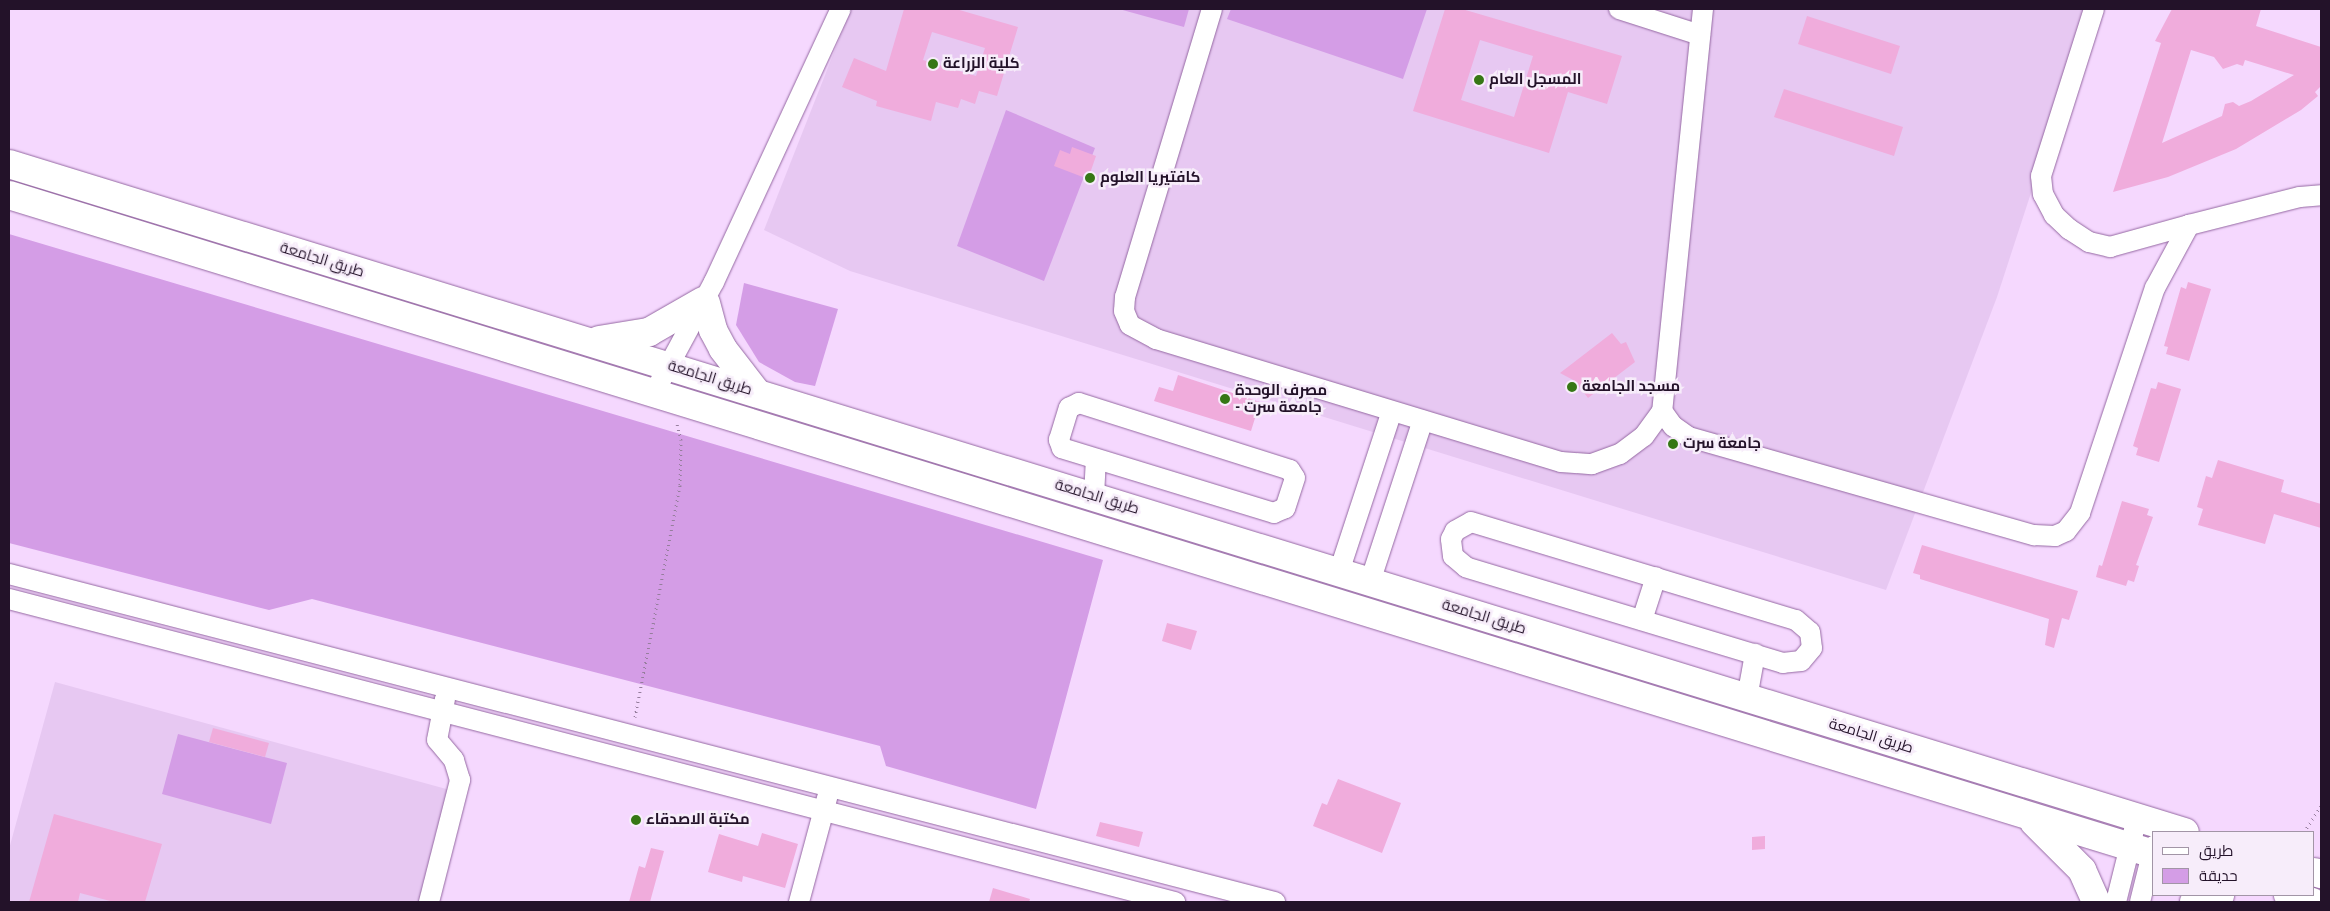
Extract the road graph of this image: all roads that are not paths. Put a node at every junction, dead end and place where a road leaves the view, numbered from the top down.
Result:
1 (841, 9) edge
2 (1212, 9) edge
3 (1619, 9) edge
4 (1703, 9) edge
5 (2094, 9) edge
6 (1700, 34) junction
7 (9, 164) edge
8 (52, 177) junction
9 (9, 195) edge
10 (2321, 195) edge
11 (45, 206) junction
12 (2189, 224) junction
13 (708, 295) junction
14 (588, 341) junction
15 (675, 368) junction
16 (758, 393) junction
17 (662, 396) junction
18 (1392, 411) junction
19 (1662, 411) junction
20 (1423, 420) junction
21 (1096, 459) junction
22 (1094, 496) junction
23 (1339, 572) junction
24 (9, 574) edge
25 (1656, 577) junction
26 (1370, 582) junction
27 (9, 599) edge
28 (1642, 620) junction
29 (1755, 654) junction
30 (448, 688) junction
31 (1747, 698) junction
32 (442, 712) junction
33 (830, 787) junction
34 (823, 811) junction
35 (2025, 815) junction
36 (2149, 839) edge
37 (2216, 896) edge
38 (2291, 896) edge
39 (806, 900) edge
40 (429, 902) edge
41 (1174, 902) edge
42 (1275, 902) edge
43 (2096, 902) edge
44 (2116, 902) edge
45 (2140, 902) edge
46 (2194, 902) edge
47 (2312, 902) edge

1 - 13 street
2 - 18 street
3 - 6 street
4 - 6 street
5 - 12 street
6 - 19 street
7 - 8 highway, طريق الجامعة
8 - 11 highway
8 - 14 highway, طريق الجامعة
9 - 11 highway, طريق الجامعة
10 - 12 street
11 - 17 highway, طريق الجامعة
12 - 19 street
13 - 14 highway
13 - 15 street
13 - 16 highway
14 - 15 highway, طريق الجامعة
15 - 16 highway, طريق الجامعة
15 - 17 street
16 - 22 highway, طريق الجامعة
17 - 35 highway, طريق الجامعة
18 - 20 street
18 - 23 street
19 - 20 street
20 - 26 street
21 - 21 street
21 - 22 street
22 - 23 highway, طريق الجامعة
23 - 26 highway, طريق الجامعة
24 - 30 street
25 - 28 street
25 - 28 street
25 - 29 street
26 - 31 highway, طريق الجامعة
27 - 32 street
28 - 29 street
29 - 31 street
30 - 32 street
30 - 33 street
31 - 36 highway, طريق الجامعة
32 - 34 street
32 - 40 street
33 - 34 street
33 - 42 street
34 - 39 street
34 - 41 street
35 - 36 highway, طريق الجامعة
35 - 43 highway
36 - 44 street
36 - 45 street
37 - 46 highway
38 - 47 highway

